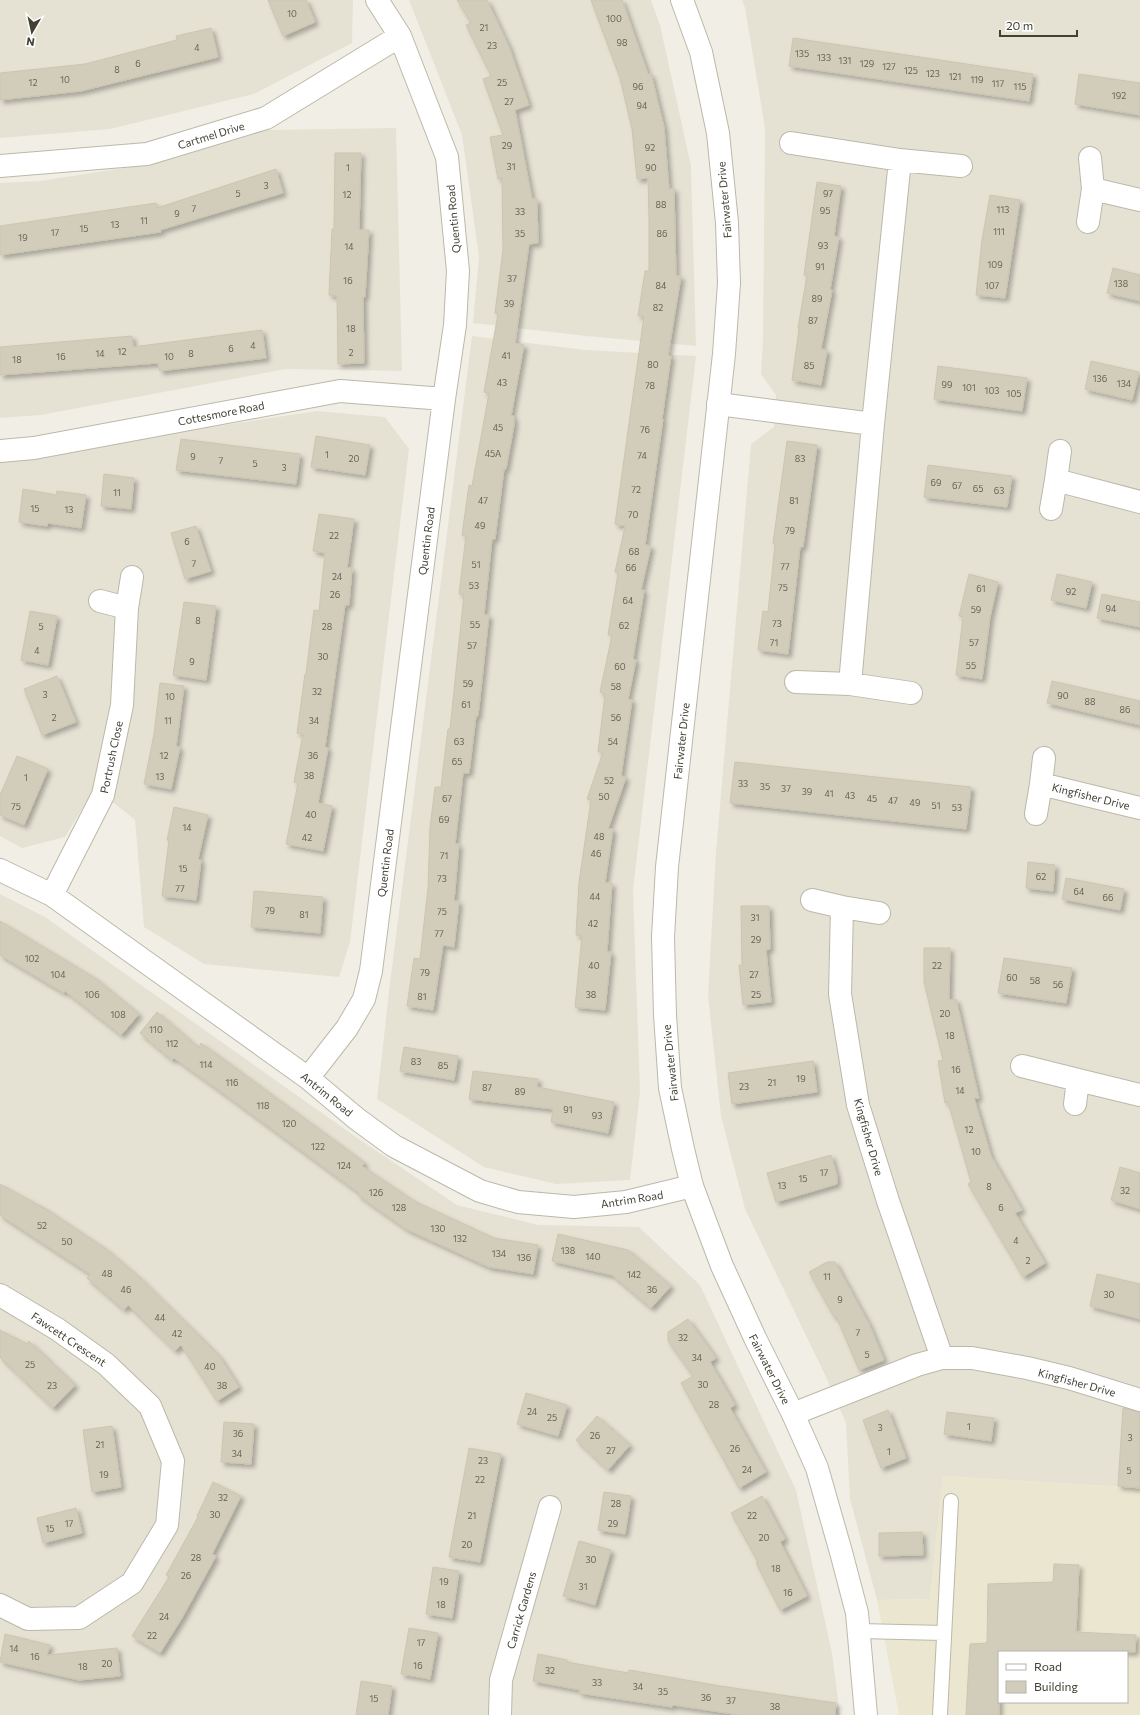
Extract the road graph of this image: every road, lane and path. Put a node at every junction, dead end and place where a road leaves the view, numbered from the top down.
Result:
1 (377, 0) edge
2 (682, 0) edge
3 (400, 36) junction
4 (791, 143) dead end
5 (1090, 158) dead end
6 (900, 160) junction
7 (0, 166) edge
8 (961, 166) dead end
9 (1093, 189) junction
10 (1140, 200) edge
11 (1088, 222) dead end
12 (444, 399) junction
13 (718, 404) junction
14 (873, 424) junction
15 (0, 451) edge
16 (1060, 451) dead end
17 (1056, 480) junction
18 (1140, 502) edge
19 (1051, 509) dead end
20 (132, 577) dead end
21 (100, 601) dead end
22 (127, 608) junction
23 (796, 682) dead end
24 (850, 684) junction
25 (911, 693) dead end
26 (1044, 758) dead end
27 (1041, 784) junction
28 (1140, 808) edge
29 (1036, 814) dead end
30 (0, 870) edge
31 (52, 895) junction
32 (812, 900) dead end
33 (842, 907) junction
34 (879, 913) dead end
35 (1022, 1066) dead end
36 (308, 1078) junction
37 (1078, 1080) junction
38 (1140, 1095) edge
39 (1074, 1104) dead end
40 (692, 1186) junction
41 (0, 1295) edge
42 (942, 1358) junction
43 (1140, 1400) edge
44 (793, 1414) junction
45 (951, 1501) dead end
46 (550, 1506) dead end
47 (0, 1605) edge
48 (859, 1631) junction
49 (944, 1632) junction
50 (500, 1715) edge
51 (866, 1715) edge
52 (940, 1715) edge

1 - 3 street, Quentin Road
2 - 13 street, Fairwater Drive
3 - 7 street, Cartmel Drive
3 - 12 street, Quentin Road
4 - 6 street
5 - 9 street
6 - 8 street
6 - 14 street
9 - 10 street
9 - 11 street
12 - 15 street, Cottesmore Road
12 - 36 street, Quentin Road
13 - 14 street
13 - 40 street, Fairwater Drive
14 - 24 street
16 - 17 street
17 - 18 street
17 - 19 street
20 - 22 street, Portrush Close
21 - 22 street
22 - 31 street, Portrush Close
23 - 24 street
24 - 25 street
26 - 27 street, Kingfisher Drive
27 - 28 street, Kingfisher Drive
27 - 29 street, Kingfisher Drive
30 - 31 street, Antrim Road
31 - 36 street, Antrim Road
32 - 33 street
33 - 34 street
33 - 42 street, Kingfisher Drive
35 - 37 street
36 - 40 street, Antrim Road
37 - 38 street
37 - 39 street
40 - 44 street, Fairwater Drive
41 - 47 street, Fawcett Crescent
42 - 43 street, Kingfisher Drive
42 - 44 street, Kingfisher Drive
44 - 48 street, Fairwater Drive
45 - 49 lane
46 - 50 street, Carrick Gardens
48 - 49 lane
48 - 51 street, Fairwater Drive
49 - 52 lane

